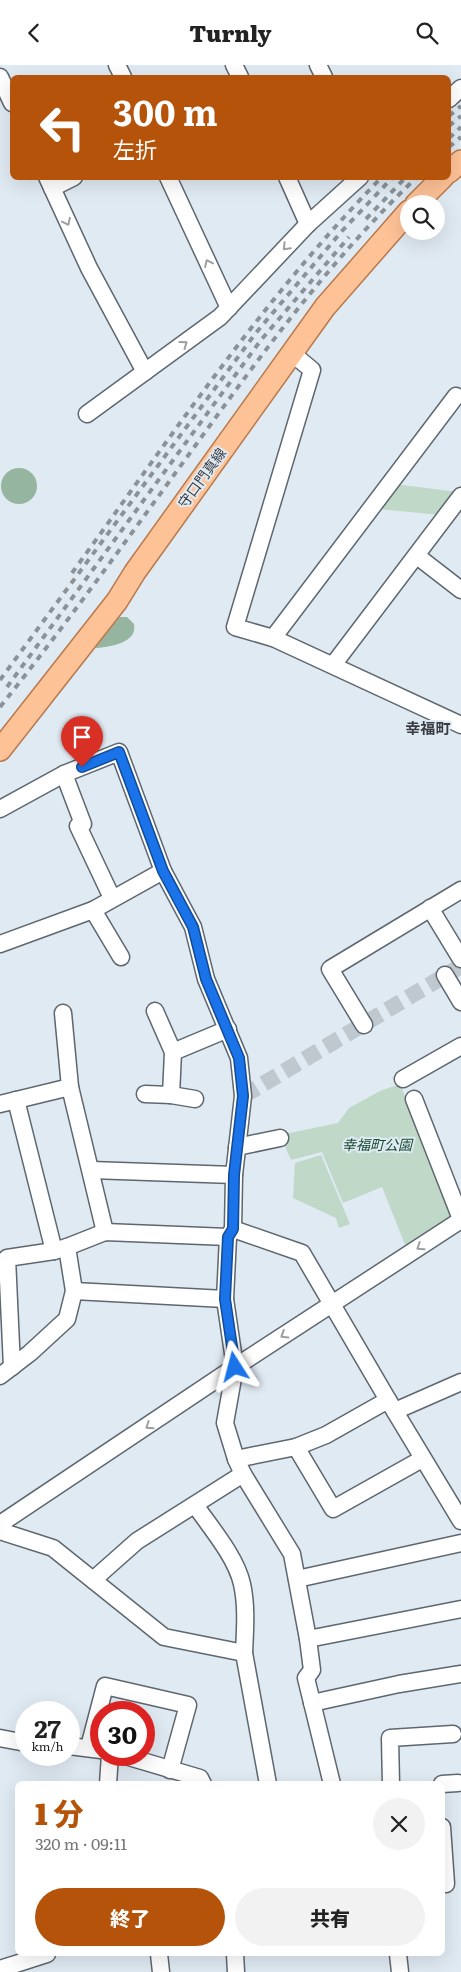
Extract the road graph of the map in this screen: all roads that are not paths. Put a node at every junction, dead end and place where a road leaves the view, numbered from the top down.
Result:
1 (0, 77) edge
2 (461, 88) edge
3 (451, 97) edge
4 (10, 99) edge
5 (461, 161) edge
6 (451, 170) edge
7 (62, 180) edge
8 (169, 180) edge
9 (287, 180) edge
10 (357, 180) edge
11 (440, 180) edge
12 (49, 183) edge
13 (425, 195) edge
14 (400, 221) edge
15 (308, 224) junction
16 (228, 308) junction
17 (290, 354) junction
18 (145, 372) junction
19 (456, 396) dead end
20 (87, 414) dead end
21 (460, 499) edge
22 (417, 556) junction
23 (461, 590) edge
24 (273, 638) junction
25 (333, 665) junction
26 (461, 725) edge
27 (0, 750) edge
28 (64, 774) junction
29 (0, 809) edge
30 (163, 871) junction
31 (461, 890) edge
32 (112, 898) junction
33 (430, 909) junction
34 (93, 910) junction
35 (0, 944) edge
36 (121, 957) dead end
37 (461, 959) edge
38 (445, 975) dead end
39 (461, 1002) edge
40 (155, 1011) dead end
41 (63, 1013) dead end
42 (364, 1025) dead end
43 (228, 1029) junction
44 (461, 1047) edge
45 (173, 1052) junction
46 (403, 1079) dead end
47 (70, 1087) junction
48 (145, 1094) dead end
49 (171, 1095) junction
50 (195, 1099) dead end
51 (414, 1099) dead end
52 (8, 1102) edge
53 (280, 1137) dead end
54 (237, 1147) junction
55 (91, 1170) junction
56 (234, 1175) junction
57 (460, 1222) edge
58 (105, 1232) junction
59 (231, 1233) junction
60 (60, 1249) junction
61 (74, 1291) junction
62 (225, 1299) junction
63 (333, 1304) junction
64 (235, 1367) junction
65 (6, 1371) edge
66 (461, 1382) edge
67 (391, 1406) junction
68 (296, 1447) junction
69 (236, 1459) junction
70 (422, 1459) junction
71 (243, 1474) junction
72 (456, 1499) edge
73 (196, 1505) junction
74 (461, 1521) edge
75 (0, 1524) edge
76 (0, 1531) edge
77 (461, 1543) edge
78 (92, 1579) junction
79 (297, 1579) junction
80 (461, 1609) edge
81 (308, 1639) junction
82 (244, 1653) junction
83 (461, 1674) edge
84 (102, 1701) edge
85 (312, 1703) junction
86 (453, 1734) dead end
87 (0, 1738) edge
88 (15, 1741) edge
89 (155, 1765) edge
90 (109, 1766) edge
91 (170, 1770) junction
92 (108, 1781) edge
93 (202, 1781) edge
94 (267, 1781) edge
95 (331, 1781) edge
96 (391, 1781) edge
97 (445, 1848) edge
98 (450, 1883) edge
99 (41, 1956) edge
100 (159, 1956) edge
101 (235, 1956) edge
102 (398, 1956) edge
103 (0, 1969) edge
104 (161, 1972) edge
105 (236, 1972) edge
106 (400, 1972) edge

1 - 4 street
2 - 3 street
5 - 6 main road
7 - 12 street
16 -> 8 street
9 - 15 street
10 - 15 street
11 - 13 main road
12 -> 18 street
14 - 17 main road, 守口門真線
15 -> 16 street
18 -> 16 street
17 - 24 street
17 - 27 main road, 守口門真線
18 - 20 street
19 - 24 street
21 - 22 street
22 - 23 street
22 - 25 street
24 - 25 street
25 - 26 street
28 - 29 street
28 - 30 street
28 - 32 street
30 - 32 street
30 - 43 street
31 - 33 street
32 - 34 street
33 - 37 street
33 - 42 street
34 - 35 street
34 - 36 street
38 - 39 street
40 - 45 street
41 - 47 street
43 - 45 street
43 - 54 street
44 - 46 street
45 - 49 street
47 - 52 street
47 - 55 street
48 - 49 street
49 - 50 street
51 - 57 street
52 - 60 street
53 - 54 street
54 - 56 street
55 - 56 street
55 - 58 street
56 - 59 street
57 -> 63 street
58 - 59 street
58 - 60 street
59 - 62 street
59 - 63 street
60 - 61 street
60 - 65 street
61 - 62 street
61 - 65 street
62 - 64 street
63 -> 64 street
63 - 67 street
64 - 69 street
64 -> 75 street
66 - 67 street
67 - 68 street
67 - 70 street
68 - 69 street
68 - 70 street
69 - 71 street
70 - 72 street
71 - 73 street
71 - 79 street
72 - 74 street
73 - 78 street
73 - 82 street
76 - 78 street
77 - 79 street
78 - 82 street
79 - 81 street
80 - 81 street
81 - 85 street
82 - 94 street
83 - 85 street
84 - 91 street
85 - 95 street
86 - 96 street
87 - 88 street
89 - 91 street
90 - 92 street
91 - 93 street
97 - 98 street
99 - 103 street
100 - 104 street
101 - 105 street
102 - 106 street

